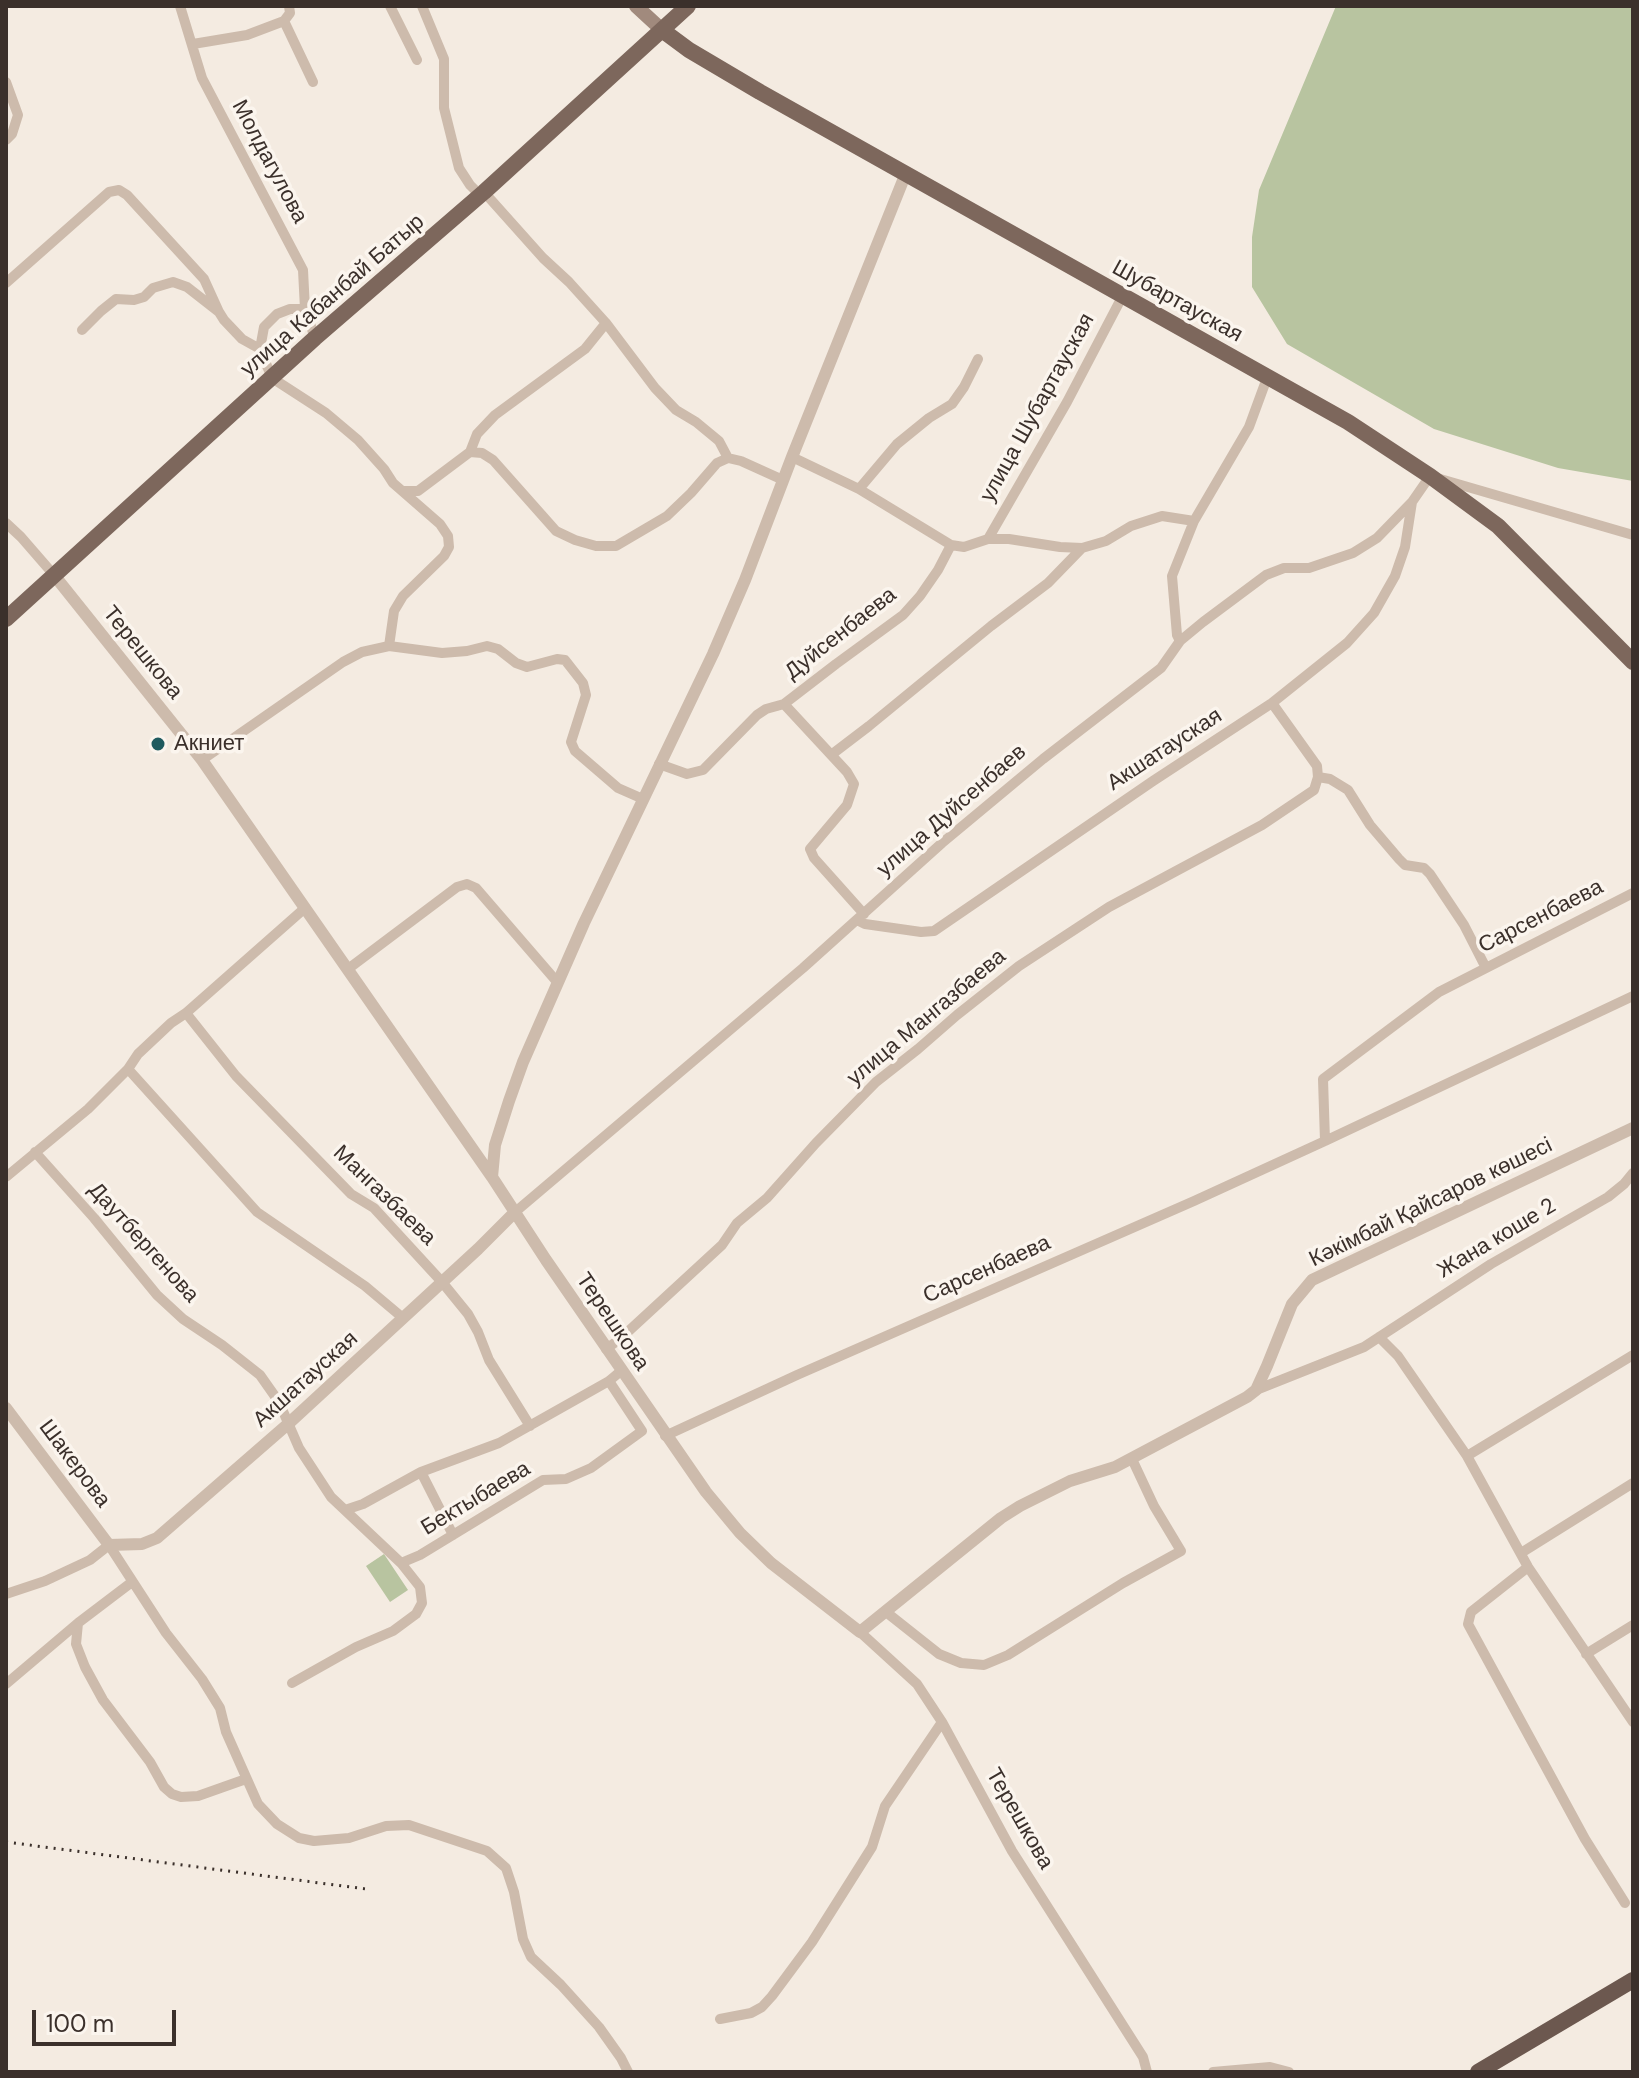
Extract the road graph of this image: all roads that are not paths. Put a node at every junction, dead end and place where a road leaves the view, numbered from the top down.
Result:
1 (180, 6) edge
2 (289, 6) edge
3 (390, 6) edge
4 (422, 6) edge
5 (636, 6) edge
6 (688, 6) edge
7 (284, 21) junction
8 (662, 30) junction
9 (193, 44) junction
10 (417, 60) dead end
11 (6, 82) edge
12 (313, 82) dead end
13 (6, 140) edge
14 (906, 173) junction
15 (482, 194) junction
16 (6, 283) edge
17 (1122, 297) junction
18 (305, 309) junction
19 (219, 312) junction
20 (606, 323) junction
21 (82, 330) dead end
22 (315, 338) junction
23 (260, 349) junction
24 (978, 359) dead end
25 (272, 378) junction
26 (1267, 378) junction
27 (470, 452) junction
28 (792, 457) junction
29 (728, 458) junction
30 (1430, 476) junction
31 (783, 480) junction
32 (859, 489) junction
33 (403, 491) junction
34 (1412, 502) junction
35 (1194, 521) junction
36 (6, 523) edge
37 (1633, 535) edge
38 (988, 539) junction
39 (951, 545) junction
40 (1082, 548) junction
41 (54, 575) junction
42 (6, 619) edge
43 (1180, 641) junction
44 (389, 646) junction
45 (1633, 662) edge
46 (1272, 703) junction
47 (784, 704) junction
48 (831, 755) junction
49 (202, 760) junction
50 (659, 764) junction
51 (1318, 777) junction
52 (643, 799) junction
53 (1633, 893) edge
54 (305, 908) junction
55 (861, 917) junction
56 (1486, 968) junction
57 (348, 969) junction
58 (558, 983) junction
59 (1633, 996) edge
60 (186, 1013) junction
61 (128, 1069) junction
62 (1633, 1128) edge
63 (1325, 1141) junction
64 (35, 1152) junction
65 (1633, 1173) edge
66 (6, 1177) edge
67 (492, 1177) junction
68 (514, 1213) junction
69 (442, 1282) junction
70 (403, 1318) junction
71 (1379, 1337) junction
72 (606, 1349) junction
73 (1633, 1355) edge
74 (621, 1371) junction
75 (609, 1381) junction
76 (1256, 1390) junction
77 (6, 1408) edge
78 (288, 1424) junction
79 (530, 1426) junction
80 (665, 1436) junction
81 (1467, 1456) junction
82 (1132, 1459) junction
83 (421, 1472) junction
84 (1633, 1483) edge
85 (345, 1510) junction
86 (453, 1535) junction
87 (109, 1545) junction
88 (1521, 1553) junction
89 (401, 1563) junction
90 (1528, 1567) junction
91 (132, 1582) junction
92 (6, 1594) edge
93 (886, 1612) junction
94 (78, 1623) junction
95 (1633, 1625) edge
96 (860, 1632) junction
97 (1586, 1654) junction
98 (292, 1683) dead end
99 (6, 1684) edge
100 (942, 1722) junction
101 (1633, 1722) edge
102 (246, 1779) junction
103 (1625, 1903) dead end
104 (1633, 1980) edge
105 (720, 2019) dead end
106 (628, 2072) edge
107 (1147, 2072) edge
108 (1213, 2072) edge
109 (1289, 2072) edge
110 (1478, 2072) edge

1 - 9 street, Молдагулова
2 - 7 street
3 - 10 street
4 - 15 street
5 - 8 main road
6 - 8 main road, улица Кабанбай Батыр
7 - 9 street
7 - 12 street
8 - 14 main road, Шубартауская
8 - 15 main road, улица Кабанбай Батыр
9 - 18 street, Молдагулова
11 - 13 street
14 - 17 main road, Шубартауская
14 - 28 street
15 - 20 street
15 - 22 main road, улица Кабанбай Батыр
16 - 19 street
17 - 26 main road, Шубартауская
17 - 38 street, улица Шубартауская
18 - 22 street, Молдагулова
18 - 23 street
19 - 21 street
19 - 23 street
20 - 27 street
20 - 29 street
22 - 25 main road, улица Кабанбай Батыр
23 - 25 street
24 - 32 street
25 - 33 street
25 - 41 main road, улица Кабанбай Батыр
26 - 30 main road, Шубартауская
26 - 35 street
27 - 29 street
27 - 33 street
28 - 31 street
28 - 32 street
29 - 31 street
30 - 34 street, улица Дуйсенбаев
30 - 37 street
30 - 45 main road, Шубартауская
31 - 50 street
32 - 39 street
33 - 44 street
34 - 43 street, улица Дуйсенбаев
34 - 46 street, Акшатауская
35 - 40 street
35 - 43 street
36 - 41 street
38 - 39 street
38 - 40 street
39 - 47 street, Дуйсенбаева
40 - 48 street
41 - 42 main road, улица Кабанбай Батыр
41 - 49 street, Терешкова
43 - 55 street, улица Дуйсенбаев
44 - 49 street
44 - 52 street
46 - 51 street
46 - 55 street, Акшатауская
47 - 48 street
47 - 50 street, Дуйсенбаева
48 - 55 street
49 - 54 street, Терешкова
50 - 52 street
51 - 56 street
51 - 72 street, улица Мангазбаева
52 - 58 street
53 - 56 street, Сарсенбаева
54 - 57 street, Терешкова
54 - 60 street
55 - 68 street, улица Дуйсенбаев
56 - 63 street, Сарсенбаева
57 - 58 street
57 - 67 street, Терешкова
58 - 67 street
59 - 63 street, Сарсенбаева
60 - 61 street
60 - 69 street, Мангазбаева
61 - 64 street
61 - 70 street
62 - 76 street, Кәкімбай Қайсаров көшесі
63 - 80 street, Сарсенбаева
64 - 66 street
64 - 78 street, Даутбергенова
65 - 71 street, Жана коше 2
67 - 68 street, Терешкова
68 - 69 street, Акшатауская
68 - 72 street, Терешкова
69 - 70 street, Акшатауская
69 - 79 street, Мангазбаева
70 - 78 street, Акшатауская
71 - 76 street, Жана коше 2
71 - 81 street
72 - 74 street, Терешкова
73 - 81 street
74 - 75 street
74 - 80 street, Терешкова
75 - 79 street
75 - 86 street, Бектыбаева
76 - 82 street
77 - 87 street, Шакерова
78 - 85 street, Даутбергенова
78 - 87 street, Акшатауская
79 - 83 street
80 - 96 street, Терешкова
81 - 88 street
82 - 93 street
82 - 93 street
83 - 85 street
83 - 86 street
84 - 88 street
85 - 89 street, Даутбергенова
86 - 89 street, Бектыбаева
87 - 91 street
87 - 92 street
88 - 90 street
89 - 98 street, Даутбергенова
90 - 97 street
90 - 103 street
91 - 94 street
91 - 102 street
93 - 96 street
94 - 99 street
94 - 102 street
95 - 97 street
96 - 100 street, Терешкова
97 - 101 street
100 - 105 street
100 - 107 street, Терешкова
102 - 106 street
104 - 110 highway
108 - 109 street

